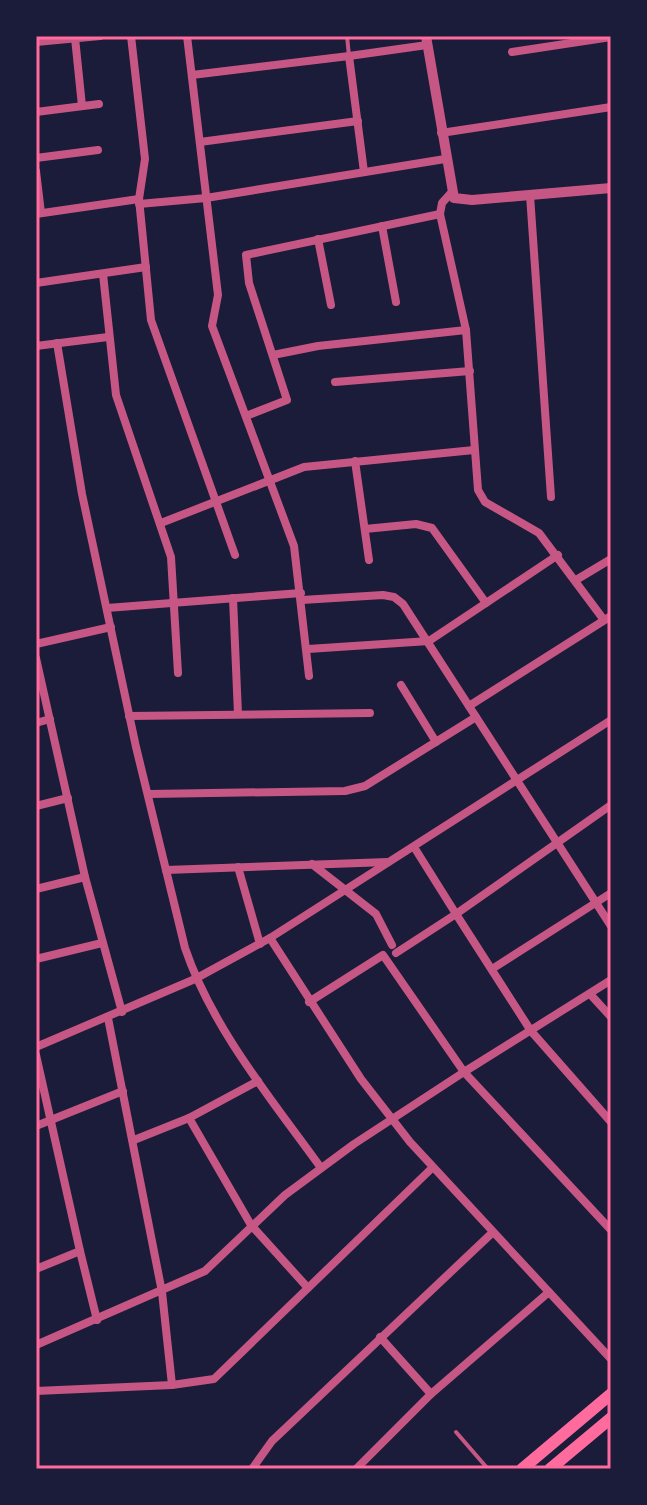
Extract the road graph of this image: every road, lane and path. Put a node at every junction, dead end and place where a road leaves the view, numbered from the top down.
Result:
1 (100, 36) edge
2 (131, 36) edge
3 (187, 36) edge
4 (347, 36) edge
5 (611, 37) edge
6 (75, 38) junction
7 (427, 41) edge
8 (36, 42) edge
9 (512, 52) dead end
10 (349, 56) junction
11 (192, 75) junction
12 (99, 104) dead end
13 (82, 106) junction
14 (611, 107) edge
15 (36, 112) edge
16 (358, 121) junction
17 (441, 133) junction
18 (200, 142) junction
19 (98, 150) dead end
20 (36, 158) edge
21 (445, 159) junction
22 (36, 171) edge
23 (364, 172) junction
24 (611, 188) edge
25 (451, 193) junction
26 (530, 195) junction
27 (206, 198) junction
28 (139, 202) junction
29 (38, 213) edge
30 (440, 214) junction
31 (382, 226) junction
32 (318, 239) junction
33 (146, 267) junction
34 (103, 274) junction
35 (36, 283) edge
36 (396, 302) dead end
37 (331, 305) dead end
38 (466, 330) junction
39 (108, 337) junction
40 (57, 343) junction
41 (36, 346) edge
42 (273, 355) junction
43 (470, 371) junction
44 (335, 382) dead end
45 (246, 416) junction
46 (474, 450) junction
47 (355, 461) junction
48 (272, 481) junction
49 (551, 497) dead end
50 (217, 504) junction
51 (161, 523) junction
52 (365, 529) junction
53 (235, 555) dead end
54 (558, 555) junction
55 (611, 559) edge
56 (369, 560) dead end
57 (576, 580) junction
58 (302, 597) junction
59 (233, 598) junction
60 (175, 602) junction
61 (486, 603) junction
62 (107, 608) junction
63 (607, 618) edge
64 (111, 627) junction
65 (429, 641) junction
66 (36, 644) edge
67 (308, 649) junction
68 (36, 658) edge
69 (178, 673) dead end
70 (309, 676) dead end
71 (401, 685) dead end
72 (469, 706) junction
73 (370, 713) dead end
74 (238, 714) junction
75 (129, 716) junction
76 (476, 717) junction
77 (50, 719) junction
78 (611, 720) edge
79 (36, 723) edge
80 (436, 742) junction
81 (516, 781) junction
82 (149, 794) junction
83 (68, 798) junction
84 (611, 805) edge
85 (36, 806) edge
86 (555, 842) junction
87 (414, 847) junction
88 (389, 862) junction
89 (311, 864) junction
90 (238, 867) junction
91 (166, 870) junction
92 (85, 877) junction
93 (36, 889) edge
94 (347, 889) junction
95 (611, 893) edge
96 (595, 903) junction
97 (456, 914) junction
98 (611, 926) edge
99 (270, 938) junction
100 (102, 943) junction
101 (260, 944) junction
102 (36, 959) edge
103 (492, 969) junction
104 (195, 979) junction
105 (611, 980) edge
106 (590, 994) junction
107 (309, 1002) junction
108 (122, 1012) junction
109 (611, 1017) edge
110 (108, 1018) junction
111 (531, 1031) junction
112 (36, 1047) edge
113 (36, 1055) edge
114 (464, 1072) junction
115 (258, 1081) junction
116 (123, 1091) junction
117 (189, 1118) junction
118 (392, 1119) junction
119 (51, 1120) junction
120 (611, 1122) edge
121 (36, 1126) edge
122 (134, 1140) junction
123 (321, 1168) junction
124 (432, 1168) junction
125 (251, 1225) junction
126 (611, 1230) edge
127 (492, 1233) junction
128 (80, 1251) junction
129 (36, 1269) edge
130 (308, 1288) junction
131 (162, 1292) junction
132 (549, 1292) junction
133 (97, 1320) junction
134 (380, 1337) junction
135 (36, 1345) edge
136 (611, 1359) edge
137 (172, 1385) junction
138 (36, 1391) edge
139 (431, 1394) junction
140 (611, 1394) edge
141 (611, 1418) edge
142 (456, 1432) dead end
143 (252, 1469) edge
144 (356, 1469) edge
145 (488, 1469) edge
146 (522, 1469) edge
147 (550, 1469) edge

1 - 6 street
2 - 28 street
3 - 11 street
4 - 10 lane
5 - 9 street
6 - 8 street
6 - 13 street
7 - 10 street
7 - 17 street
10 - 11 street
10 - 16 street
11 - 18 street
12 - 13 street
13 - 15 street
14 - 17 street
16 - 18 street
16 - 23 street
17 - 21 street
18 - 27 street
19 - 20 street
21 - 23 street
21 - 25 street
22 - 29 street
23 - 27 street
24 - 26 street
25 - 26 street
25 - 30 street
26 - 49 street
27 - 28 street
27 - 45 street
28 - 29 street
28 - 33 street
30 - 31 street
30 - 38 street
31 - 32 street
31 - 36 street
32 - 37 street
32 - 42 street
33 - 34 street
33 - 50 street
34 - 35 street
34 - 39 street
38 - 42 street
38 - 43 street
39 - 40 street
39 - 51 street
40 - 41 street
40 - 62 street
42 - 45 street
43 - 44 street
43 - 46 street
45 - 48 street
46 - 47 street
46 - 54 street
47 - 48 street
47 - 52 street
48 - 50 street
48 - 58 street
50 - 51 street
50 - 53 street
51 - 60 street
52 - 56 street
52 - 61 street
54 - 57 street
54 - 61 street
55 - 57 street
57 - 63 street
58 - 59 street
58 - 65 street
58 - 67 street
59 - 60 street
59 - 74 street
60 - 62 street
60 - 69 street
61 - 65 street
62 - 64 street
63 - 72 street
64 - 66 street
64 - 75 street
65 - 67 street
65 - 72 street
67 - 70 street
68 - 77 street
71 - 80 street
72 - 76 street
73 - 74 street
74 - 75 street
75 - 82 street
76 - 80 street
76 - 81 street
77 - 79 street
77 - 83 street
78 - 81 street
80 - 82 street
81 - 86 street
81 - 87 street
82 - 91 street
83 - 85 street
83 - 92 street
84 - 86 street
86 - 96 street
86 - 97 street
87 - 88 street
87 - 97 street
88 - 89 street
88 - 94 street
89 - 90 street
89 - 94 street
90 - 91 street
90 - 101 street
91 - 104 street
92 - 93 street
92 - 100 street
94 - 97 street
94 - 99 street
95 - 96 street
96 - 98 street
96 - 103 street
97 - 103 street
99 - 101 street
99 - 107 street
100 - 102 street
100 - 108 street
101 - 104 street
103 - 111 street
104 - 108 street
104 - 115 street
105 - 106 street
106 - 109 street
106 - 111 street
107 - 114 street
107 - 118 street
108 - 110 street
110 - 112 street
110 - 116 street
111 - 114 street
111 - 120 street
113 - 119 street
114 - 118 street
114 - 126 street
115 - 117 street
115 - 123 street
116 - 119 street
116 - 122 street
117 - 122 street
117 - 125 street
118 - 123 street
118 - 124 street
119 - 121 street
119 - 128 street
122 - 131 street
123 - 125 street
124 - 127 street
124 - 130 street
125 - 130 street
125 - 131 street
127 - 132 street
127 - 134 street
128 - 129 street
128 - 133 street
130 - 137 street
131 - 133 street
131 - 137 street
132 - 136 street
132 - 139 street
133 - 135 street
134 - 139 street
134 - 143 street
137 - 138 street
139 - 144 street
140 - 146 main road
141 - 147 main road
142 - 145 lane

